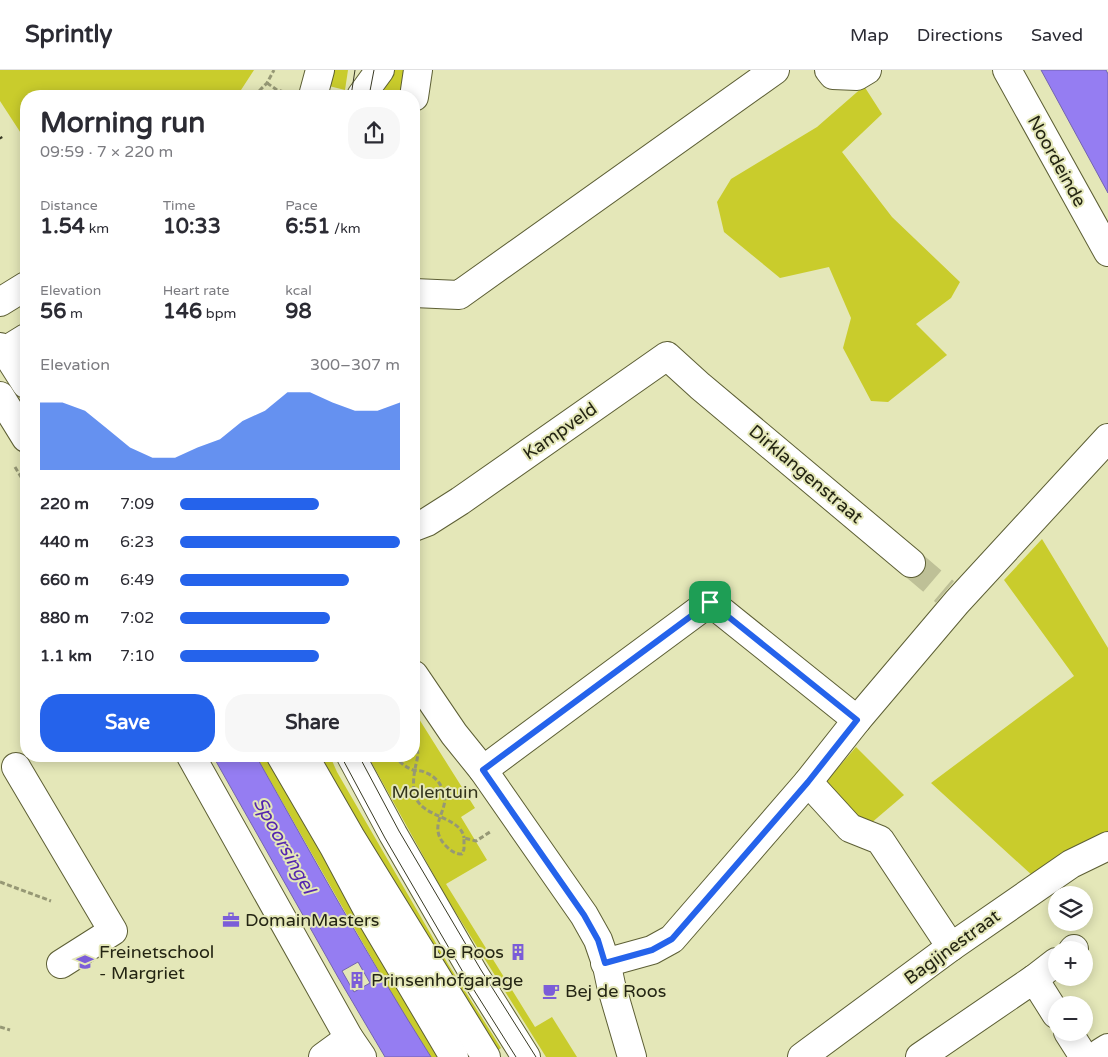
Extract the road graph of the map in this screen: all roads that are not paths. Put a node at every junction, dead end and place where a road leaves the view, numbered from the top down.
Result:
1 (320, 70) edge
2 (366, 70) edge
3 (380, 70) edge
4 (418, 70) edge
5 (775, 70) edge
6 (829, 70) edge
7 (867, 70) edge
8 (1007, 70) edge
9 (304, 90) edge
10 (362, 90) edge
11 (365, 90) edge
12 (415, 90) edge
13 (1108, 252) edge
14 (20, 290) edge
15 (420, 293) edge
16 (0, 302) edge
17 (8, 347) edge
18 (20, 372) edge
19 (700, 386) joint
20 (0, 396) edge
21 (20, 428) edge
22 (1108, 438) edge
23 (420, 525) edge
24 (911, 563) tunnel mouth
25 (420, 683) edge
26 (857, 720) junction
27 (194, 762) edge
28 (285, 762) edge
29 (307, 762) edge
30 (354, 762) edge
31 (16, 767) edge
32 (483, 770) junction
33 (808, 782) junction
34 (342, 842) junction
35 (1108, 846) edge
36 (951, 947) junction
37 (605, 963) junction
38 (61, 964) dead end
39 (1048, 968) edge
40 (1034, 979) junction
41 (1048, 1001) edge
42 (1074, 1041) edge
43 (356, 1047) edge
44 (1108, 1048) edge
45 (323, 1057) edge
46 (454, 1057) edge
47 (486, 1057) edge
48 (526, 1057) edge
49 (632, 1057) edge
50 (802, 1057) edge
51 (920, 1057) edge
52 (1084, 1057) edge
53 (1098, 1057) edge

1 - 9 street
2 - 10 street
3 - 11 street
4 - 12 street
5 - 15 street
6 - 7 street
8 - 13 street, Noordeinde
14 - 16 street
17 - 18 street
19 - 23 street, Kampveld
19 - 24 street, Dirklangenstraat
20 - 21 street
22 - 26 street
25 - 32 street
26 - 32 street
26 - 33 street
27 - 43 street
28 - 34 street
29 - 34 street
30 - 48 street
31 - 38 street
32 - 37 street
33 - 36 street
33 - 37 street
34 - 46 street
34 - 47 street
35 - 36 street, Bagijnestraat
36 - 50 street, Bagijnestraat
37 - 49 street
39 - 40 street
40 - 41 street
40 - 51 street
42 - 52 street
43 - 45 street
44 - 53 street

